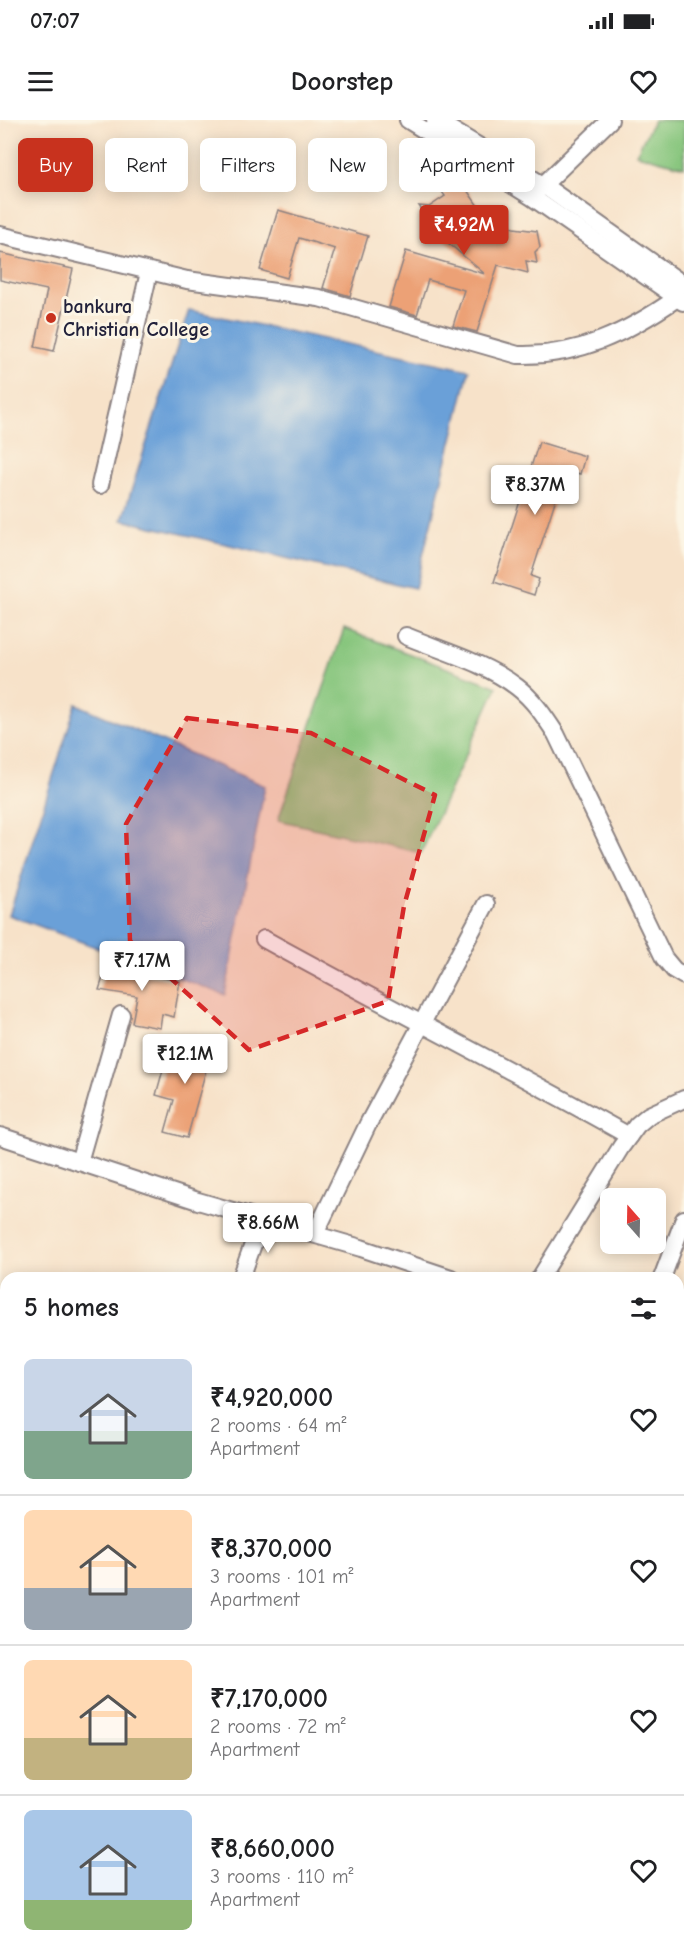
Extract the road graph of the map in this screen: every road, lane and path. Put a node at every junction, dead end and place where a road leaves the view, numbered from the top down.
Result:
1 (408, 120) edge
2 (610, 120) edge
3 (443, 122) edge
4 (537, 191) junction
5 (0, 236) edge
6 (149, 272) junction
7 (682, 295) edge
8 (100, 485) dead end
9 (406, 636) dead end
10 (486, 904) dead end
11 (264, 939) dead end
12 (684, 976) edge
13 (121, 1016) dead end
14 (421, 1025) junction
15 (684, 1099) edge
16 (0, 1136) edge
17 (629, 1136) junction
18 (79, 1161) junction
19 (262, 1219) junction
20 (684, 1219) edge
21 (315, 1234) junction
22 (243, 1272) edge
23 (432, 1272) edge
24 (544, 1272) edge
25 (664, 1272) edge

1 - 4 street
2 - 4 street
3 - 4 street
4 - 7 street
5 - 6 street
6 - 7 street
6 - 8 street
9 - 12 street
10 - 14 street
11 - 14 street
13 - 18 street
14 - 17 street
14 - 21 street
15 - 17 street
16 - 18 street
17 - 24 street
18 - 19 street
19 - 21 street
19 - 22 street
20 - 25 street
21 - 23 street

